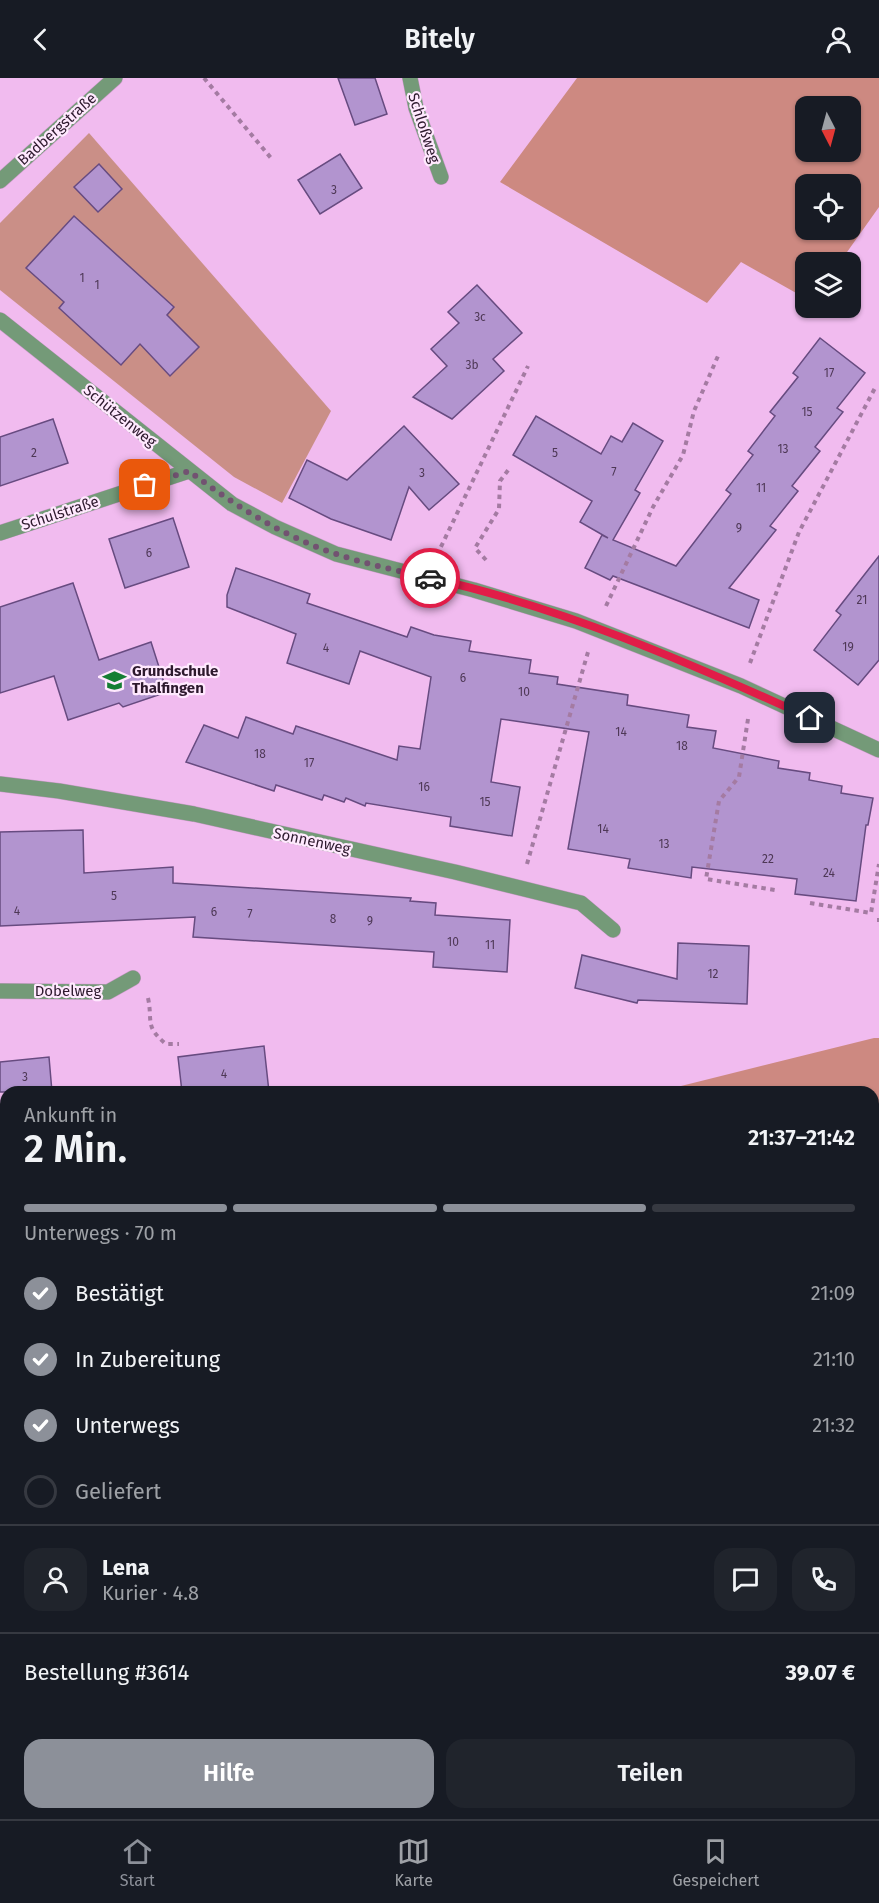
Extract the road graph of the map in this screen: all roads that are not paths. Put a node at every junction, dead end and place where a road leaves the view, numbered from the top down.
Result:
1 (115, 78) edge
2 (410, 78) edge
3 (441, 177) dead end
4 (0, 181) edge
5 (0, 320) edge
6 (189, 471) junction
7 (0, 533) edge
8 (879, 750) edge
9 (0, 784) edge
10 (613, 930) dead end
11 (133, 978) road end
12 (0, 991) edge

1 - 4 street, Badbergstraße
2 - 3 street, Schloßweg
5 - 6 street, Schützenweg
6 - 7 street, Schulstraße
6 - 8 street, Schützenweg
9 - 10 street, Sonnenweg
11 - 12 street, Dobelweg

